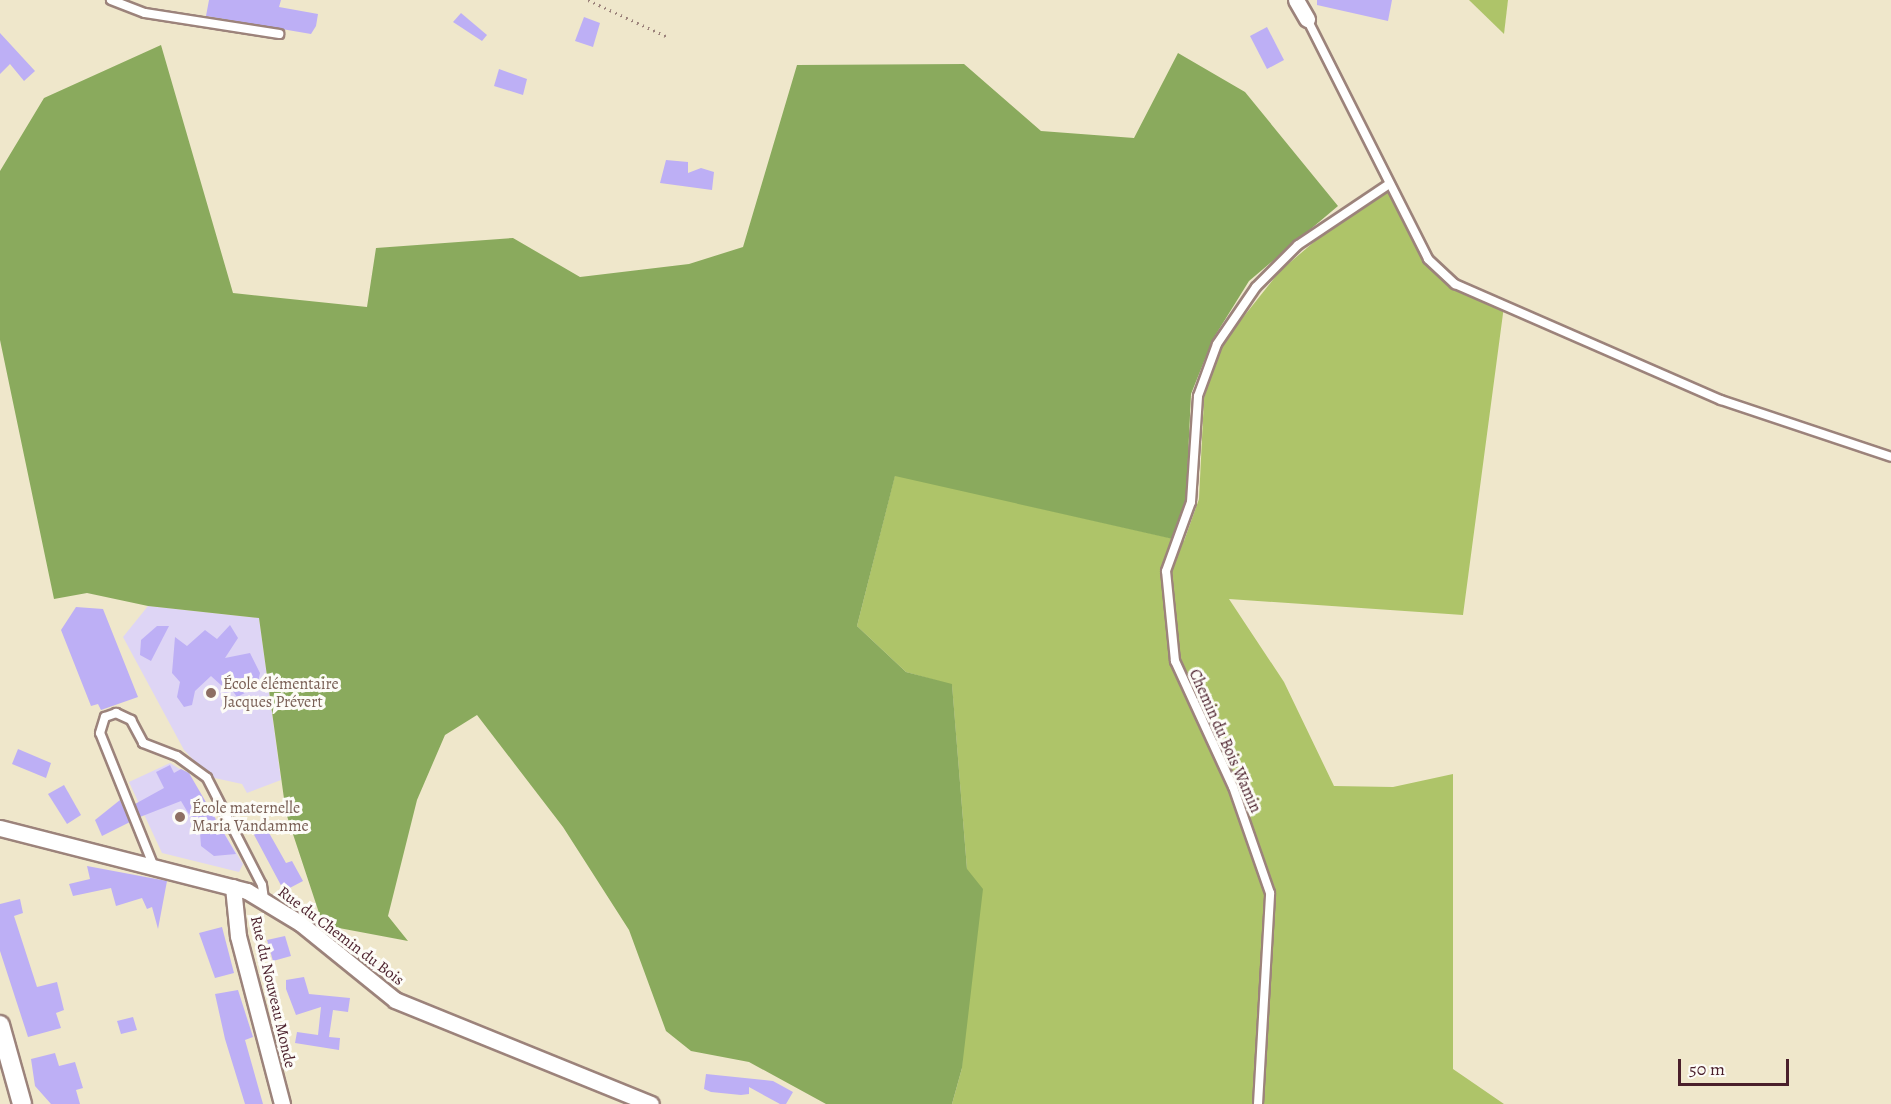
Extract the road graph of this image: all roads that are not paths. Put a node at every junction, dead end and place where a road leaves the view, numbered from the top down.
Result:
1 (111, 0) edge
2 (1296, 0) edge
3 (1307, 19) joint
4 (279, 34) dead end
5 (1389, 184) junction
6 (1891, 457) edge
7 (3, 827) edge
8 (154, 867) junction
9 (233, 887) junction
10 (264, 899) junction
11 (0, 1025) edge
12 (22, 1104) edge
13 (282, 1104) edge
14 (651, 1104) edge
15 (1258, 1104) edge

1 - 4 lane
2 - 3 street
3 - 5 lane
5 - 6 lane
5 - 15 lane, Chemin du Bois Wamin
7 - 8 street, Rue du Chemin du Bois
8 - 9 street, Rue du Chemin du Bois
8 - 10 lane
9 - 10 street, Rue du Chemin du Bois
9 - 13 street, Rue du Nouveau Monde
10 - 14 street, Rue du Chemin du Bois
11 - 12 street

